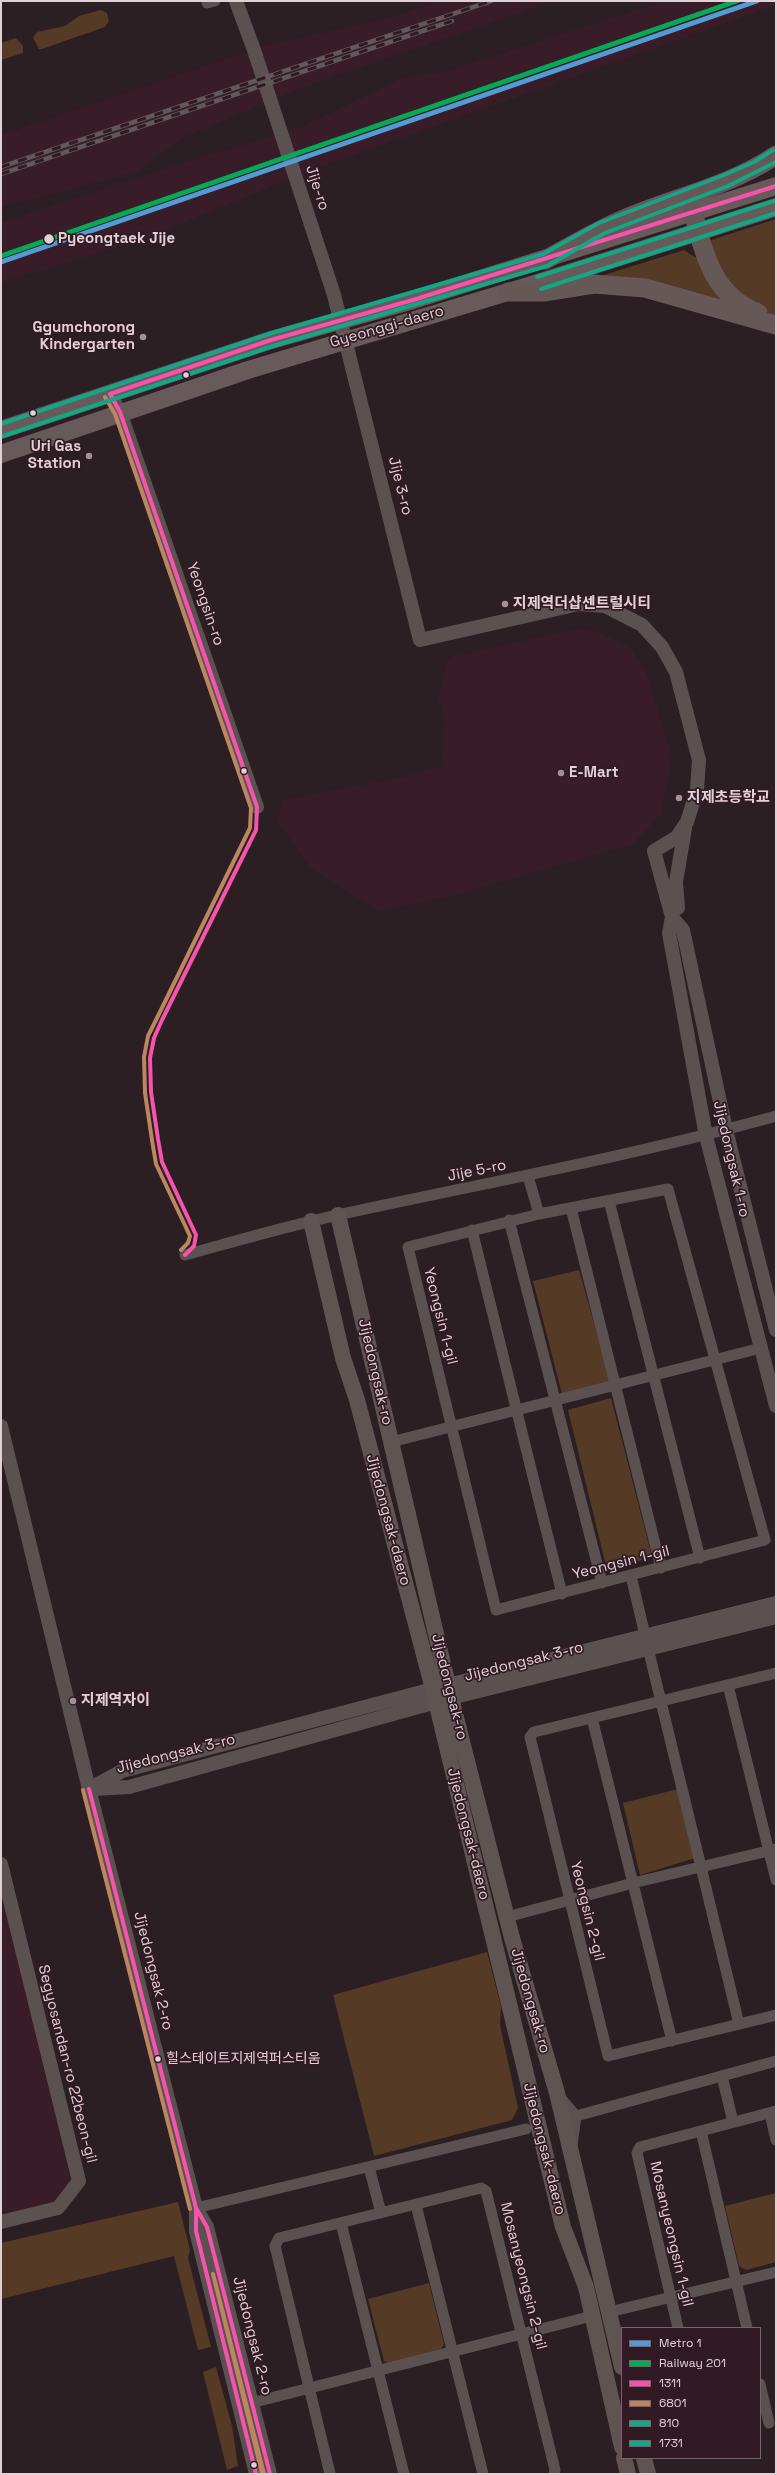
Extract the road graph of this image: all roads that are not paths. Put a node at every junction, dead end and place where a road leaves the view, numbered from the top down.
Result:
1 (236, 1) edge
2 (776, 155) edge
3 (776, 186) edge
4 (776, 207) edge
5 (693, 212) junction
6 (698, 232) junction
7 (545, 260) junction
8 (508, 292) junction
9 (341, 319) junction
10 (776, 320) edge
11 (776, 325) edge
12 (346, 339) junction
13 (110, 394) junction
14 (120, 412) junction
15 (1, 430) edge
16 (1, 454) edge
17 (420, 640) joint
18 (257, 807) dead end
19 (687, 822) junction
20 (672, 917) junction
21 (682, 930) junction
22 (776, 1116) edge
23 (726, 1130) junction
24 (706, 1136) junction
25 (528, 1176) junction
26 (609, 1201) junction
27 (571, 1208) junction
28 (539, 1214) junction
29 (338, 1215) junction
30 (509, 1220) junction
31 (310, 1221) junction
32 (472, 1230) junction
33 (184, 1255) dead end
34 (776, 1330) edge
35 (761, 1348) junction
36 (716, 1361) junction
37 (654, 1376) junction
38 (615, 1386) junction
39 (555, 1401) junction
40 (776, 1406) edge
41 (516, 1410) junction
42 (1, 1426) edge
43 (451, 1426) junction
44 (391, 1442) junction
45 (700, 1558) junction
46 (661, 1568) junction
47 (631, 1576) junction
48 (602, 1583) junction
49 (562, 1594) junction
50 (776, 1603) edge
51 (776, 1616) edge
52 (646, 1641) junction
53 (776, 1673) edge
54 (728, 1685) junction
55 (442, 1694) junction
56 (660, 1700) junction
57 (592, 1718) junction
58 (88, 1789) junction
59 (772, 1849) edge
60 (1, 1864) edge
61 (700, 1866) junction
62 (776, 1880) edge
63 (633, 1883) junction
64 (569, 1900) junction
65 (507, 1917) junction
66 (776, 2015) edge
67 (739, 2024) junction
68 (672, 2041) junction
69 (776, 2061) edge
70 (722, 2076) junction
71 (556, 2093) junction
72 (533, 2104) junction
73 (773, 2112) edge
74 (576, 2116) junction
75 (733, 2122) junction
76 (526, 2129) junction
77 (701, 2131) junction
78 (776, 2140) edge
79 (544, 2150) junction
80 (570, 2153) junction
81 (369, 2167) junction
82 (416, 2205) junction
83 (196, 2208) junction
84 (381, 2213) junction
85 (1, 2222) edge
86 (341, 2222) junction
87 (776, 2272) edge
88 (736, 2281) junction
89 (671, 2297) junction
90 (609, 2312) junction
91 (592, 2316) junction
92 (678, 2327) edge
93 (747, 2327) edge
94 (522, 2334) junction
95 (452, 2352) junction
96 (621, 2363) edge
97 (378, 2371) junction
98 (310, 2388) junction
99 (761, 2389) edge
100 (251, 2403) junction
101 (768, 2423) edge
102 (621, 2443) edge
103 (624, 2459) edge
104 (644, 2459) edge
105 (256, 2474) edge
106 (270, 2474) edge
107 (330, 2474) edge
108 (404, 2474) edge
109 (483, 2474) edge
110 (554, 2474) edge
111 (628, 2474) edge
112 (648, 2474) edge

1 - 9 street, Jije-ro
2 - 7 highway
3 - 5 main road, Gyeonggi-daero
4 - 6 main road, Gyeonggi-daero
5 - 6 highway
5 - 7 main road, Gyeonggi-daero
6 - 8 main road, Gyeonggi-daero
6 - 10 highway
7 - 9 main road, Gyeonggi-daero
8 - 11 highway
8 - 12 main road, Gyeonggi-daero
9 - 12 street, Jije 3-ro
9 - 13 main road, Gyeonggi-daero
12 - 14 main road, Gyeonggi-daero
12 - 17 street, Jije 3-ro
13 - 14 street, Yeongsin-ro
13 - 15 main road, Gyeonggi-daero
14 - 16 main road, Gyeonggi-daero
14 - 18 street, Yeongsin-ro
17 - 19 street, Jijedongsak 1-ro
19 - 20 street, Jijedongsak 1-ro
19 - 21 street
20 - 21 street, Jijedongsak 1-ro
20 - 24 street, Jijedongsak 1-ro
21 - 23 street, Jijedongsak 1-ro
22 - 23 street, Jije 5-ro
23 - 24 street, Jije 5-ro
23 - 34 street, Jijedongsak 1-ro
24 - 25 street, Jije 5-ro
24 - 35 street, Jijedongsak 1-ro
25 - 28 street
25 - 29 street, Jije 5-ro
26 - 27 street, Yeongsin 1-gil
26 - 36 street, Yeongsin 1-gil
26 - 37 street
27 - 28 street, Yeongsin 1-gil
27 - 38 street
28 - 30 street, Yeongsin 1-gil
29 - 31 street, Jije 5-ro
29 - 44 main road, Jijedongsak-ro
30 - 32 street, Yeongsin 1-gil
30 - 39 street
31 - 33 street, Jije 5-ro
31 - 55 main road, Jijedongsak-daero
32 - 41 street
32 - 43 street, Yeongsin 1-gil
35 - 36 street
35 - 40 street, Jijedongsak 1-ro
36 - 37 street
36 - 45 street, Yeongsin 1-gil
37 - 38 street
37 - 45 street
38 - 39 street
38 - 46 street
39 - 41 street
39 - 48 street
41 - 43 street
41 - 49 street
42 - 58 street, Jijedongsak 2-ro
43 - 44 street
43 - 49 street, Yeongsin 1-gil
44 - 55 main road, Jijedongsak-ro
45 - 46 street, Yeongsin 1-gil
46 - 47 street, Yeongsin 1-gil
47 - 48 street, Yeongsin 1-gil
47 - 52 street
48 - 49 street, Yeongsin 1-gil
50 - 52 street, Jijedongsak 3-ro
51 - 52 street, Jijedongsak 3-ro
52 - 55 street, Jijedongsak 3-ro
52 - 56 street
53 - 54 street, Yeongsin 2-gil
54 - 56 street, Yeongsin 2-gil
54 - 59 street
55 - 58 street, Jijedongsak 3-ro
55 - 65 main road, Jijedongsak-ro
55 - 72 main road, Jijedongsak-daero
56 - 57 street, Yeongsin 2-gil
56 - 61 street
57 - 63 street
57 - 64 street, Yeongsin 2-gil
58 - 83 street, Jijedongsak 2-ro
59 - 61 street
59 - 62 street
60 - 85 street, Segyosandan-ro 22beon-gil
61 - 63 street
61 - 67 street
63 - 64 street
63 - 68 street
64 - 65 street
64 - 68 street, Yeongsin 2-gil
65 - 71 main road, Jijedongsak-ro
66 - 67 street, Yeongsin 2-gil
67 - 68 street, Yeongsin 2-gil
69 - 70 street
70 - 74 street
70 - 75 street
71 - 74 street
71 - 80 main road, Jijedongsak-ro
72 - 76 street
72 - 79 main road, Jijedongsak-daero
73 - 75 street, Mosanyeongsin 1-gil
73 - 78 street
74 - 80 street
75 - 77 street, Mosanyeongsin 1-gil
76 - 79 street
76 - 81 street
77 - 88 street
77 - 89 street, Mosanyeongsin 1-gil
79 - 91 main road, Jijedongsak-daero
80 - 90 main road, Jijedongsak-ro
81 - 83 street
81 - 84 street
82 - 84 street, Mosanyeongsin 2-gil
82 - 94 street, Mosanyeongsin 2-gil
82 - 95 street
83 - 100 street, Jijedongsak 2-ro
83 - 105 street, Jijedongsak 2-ro
84 - 86 street, Mosanyeongsin 2-gil
86 - 97 street
86 - 98 street, Mosanyeongsin 2-gil
87 - 88 street
88 - 89 street
88 - 93 street
89 - 90 street
89 - 92 street, Mosanyeongsin 1-gil
90 - 96 main road, Jijedongsak-ro
91 - 94 street
91 - 102 main road, Jijedongsak-daero
94 - 95 street
94 - 110 street, Mosanyeongsin 2-gil
95 - 97 street
95 - 109 street
97 - 98 street
97 - 108 street
98 - 100 street
98 - 107 street, Mosanyeongsin 2-gil
99 - 101 street
100 - 106 street, Jijedongsak 2-ro
103 - 111 main road
104 - 112 main road

